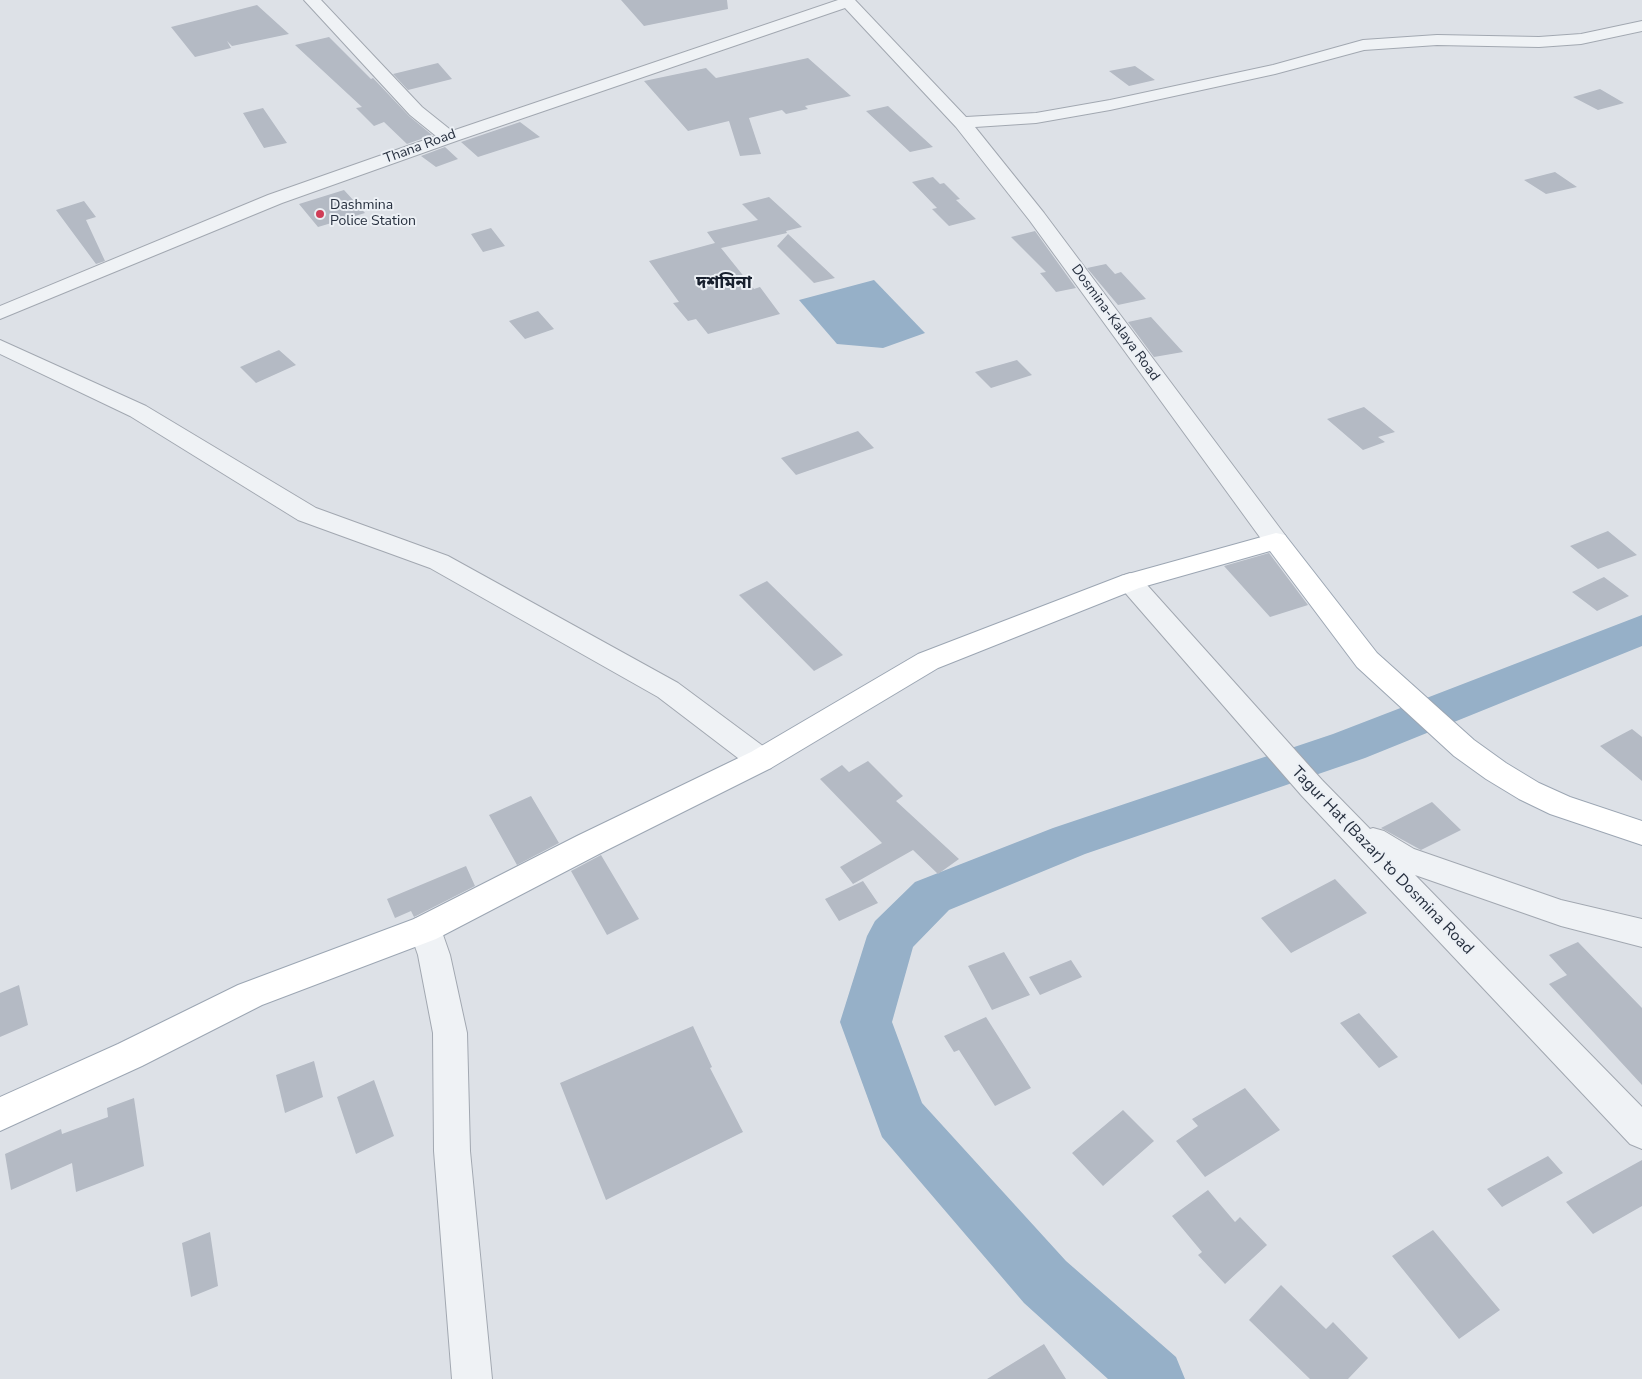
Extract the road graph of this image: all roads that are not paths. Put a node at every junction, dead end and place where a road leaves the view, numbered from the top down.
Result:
1 (312, 0) edge
2 (847, 1) edge
3 (1642, 26) edge
4 (962, 124) junction
5 (449, 137) junction
6 (0, 292) edge
7 (23, 304) junction
8 (0, 313) edge
9 (0, 346) edge
10 (1276, 540) junction
11 (1130, 582) junction
12 (761, 760) junction
13 (1345, 823) junction
14 (1642, 832) edge
15 (425, 929) junction
16 (1642, 933) edge
17 (0, 1114) edge
18 (1642, 1132) edge
19 (472, 1379) edge

1 - 5 street
2 - 4 street, Dosmina-Kalaya Road
2 - 5 street, Thana Road
3 - 4 street
4 - 10 street, Dosmina-Kalaya Road
5 - 7 street, Thana Road
6 - 7 street
7 - 8 street, Thana Road
9 - 12 street
10 - 11 main road
10 - 14 main road, Dosmina-Kalaya Road
11 - 12 main road
11 - 13 street, Tagur Hat (Bazar) to Dosmina Road
12 - 15 main road
13 - 16 street
13 - 18 street, Tagur Hat (Bazar) to Dosmina Road
15 - 17 main road
15 - 19 street

